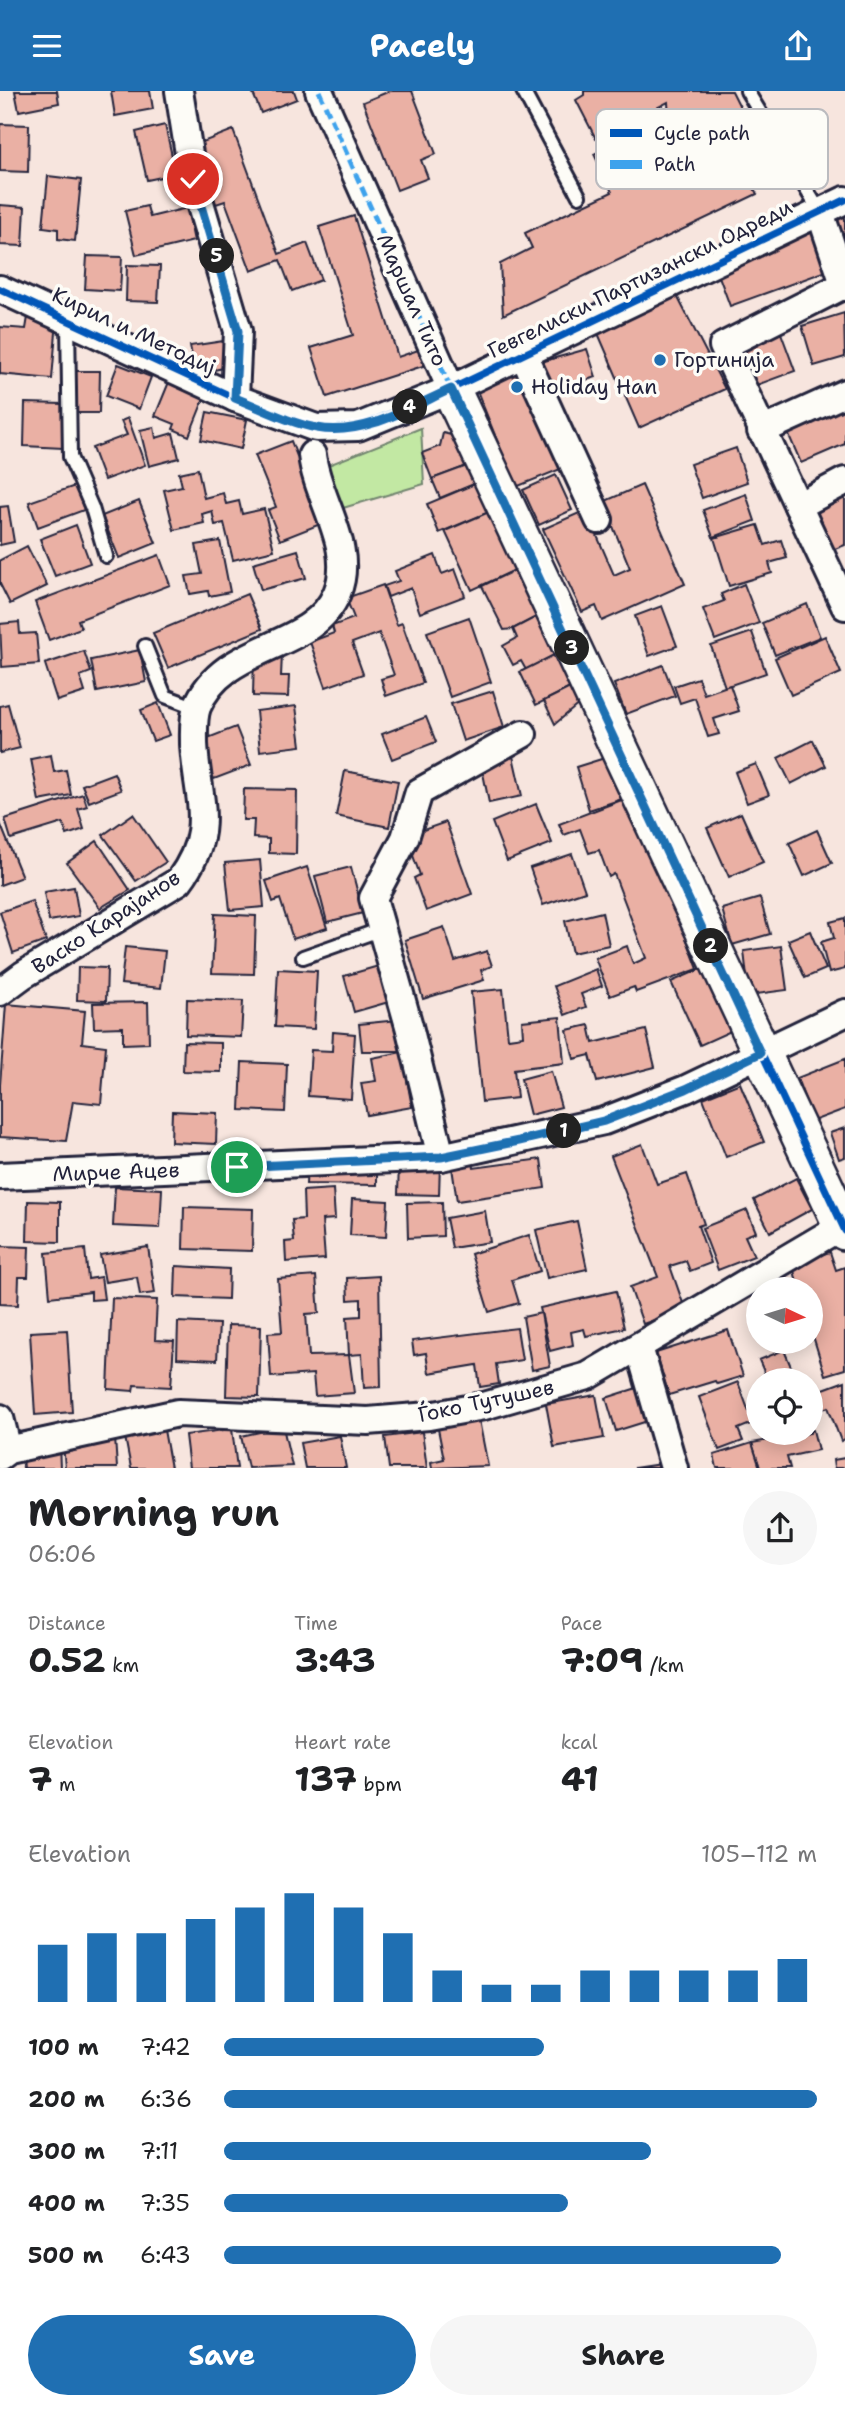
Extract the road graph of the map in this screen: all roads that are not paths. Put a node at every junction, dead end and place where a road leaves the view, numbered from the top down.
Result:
1 (179, 91) edge
2 (319, 91) edge
3 (523, 91) edge
4 (747, 91) edge
5 (758, 109) edge
6 (806, 189) edge
7 (579, 196) dead end
8 (845, 200) edge
9 (820, 212) junction
10 (844, 286) edge
11 (0, 289) edge
12 (68, 319) junction
13 (523, 354) junction
14 (451, 389) junction
15 (845, 393) edge
16 (235, 398) junction
17 (318, 427) junction
18 (761, 431) junction
19 (845, 481) edge
20 (798, 506) junction
21 (599, 520) dead end
22 (106, 556) dead end
23 (839, 576) edge
24 (845, 606) edge
25 (145, 646) dead end
26 (197, 708) junction
27 (523, 734) dead end
28 (382, 929) junction
29 (303, 957) dead end
30 (0, 992) edge
31 (845, 1013) edge
32 (760, 1053) junction
33 (441, 1157) junction
34 (0, 1176) edge
35 (844, 1229) edge
36 (639, 1347) junction
37 (0, 1418) edge
38 (4, 1453) edge
39 (674, 1468) edge

1 - 16 street
2 - 14 street, Маршал Тито
3 - 7 lane
4 - 5 lane
6 - 9 lane
8 - 9 street, Гевгелиски Партизански Одреди
9 - 10 street
9 - 13 street, Гевгелиски Партизански Одреди
10 - 18 street
11 - 12 street, Кирил и Методиј
12 - 16 street, Кирил и Методиј
12 - 22 lane
13 - 14 street, Гевгелиски Партизански Одреди
13 - 21 street
14 - 17 street, Кирил и Методиј
14 - 32 street, Маршал Тито
15 - 18 street
16 - 17 street, Кирил и Методиј
17 - 26 street, Вaско Карајанов
18 - 20 street
19 - 20 street
20 - 23 street
23 - 24 street
25 - 26 lane
26 - 30 street, Вaско Карајанов
27 - 28 street
28 - 29 lane
28 - 33 street
31 - 32 street, Мирче Ацев
32 - 33 street, Мирче Ацев
32 - 35 street, Маршал Тито
33 - 34 street, Мирче Ацев
35 - 36 street, Ѓоко Тутушев
36 - 38 street, Ѓоко Тутушев
36 - 39 street
37 - 38 street

